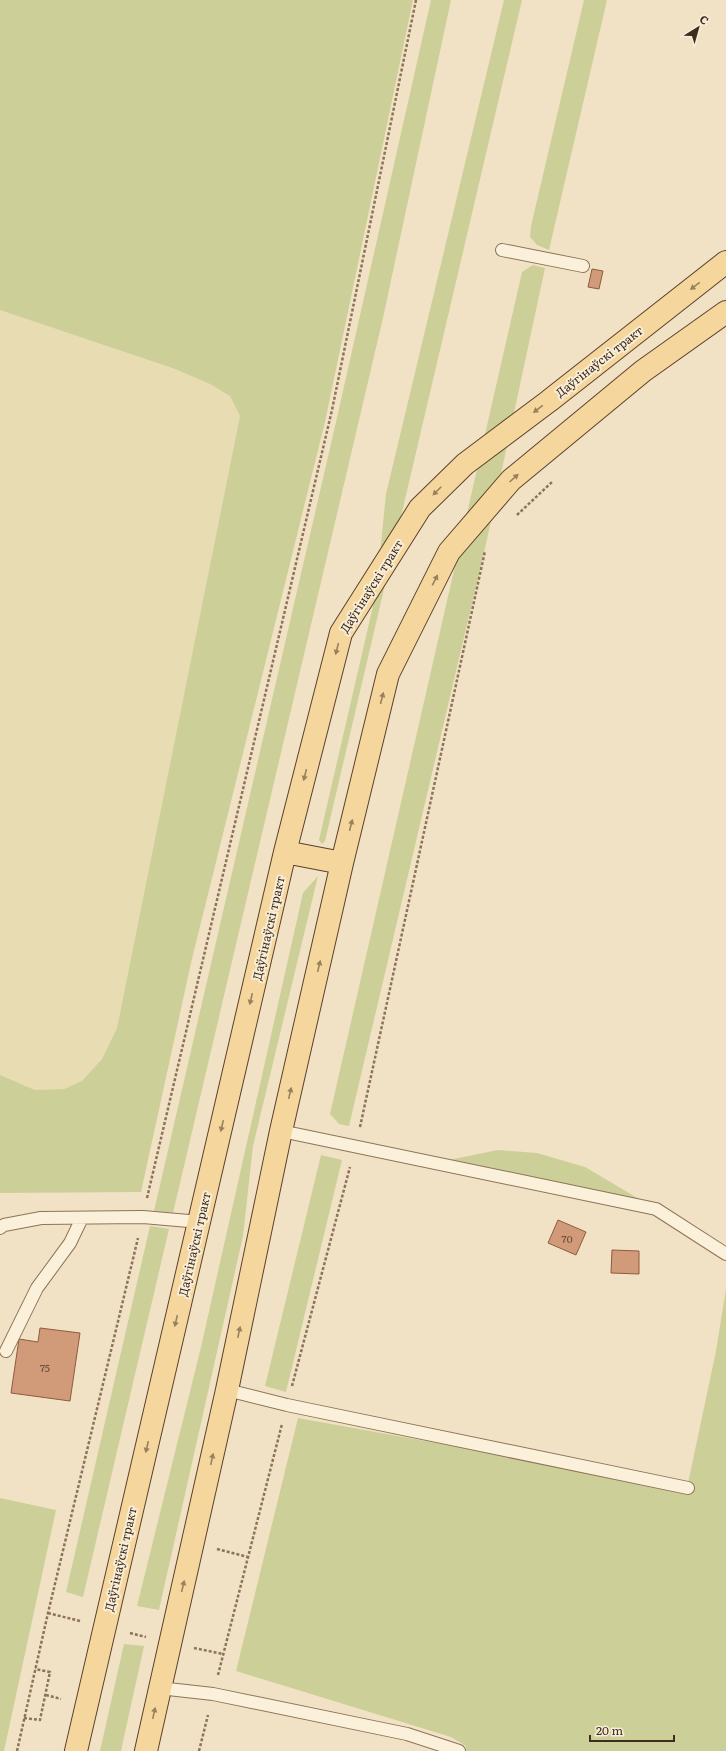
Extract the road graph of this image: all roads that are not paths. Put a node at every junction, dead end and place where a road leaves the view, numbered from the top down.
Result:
1 (502, 250) dead end
2 (726, 262) edge
3 (583, 266) dead end
4 (726, 312) edge
5 (285, 852) junction
6 (342, 863) junction
7 (281, 1131) junction
8 (82, 1218) junction
9 (200, 1222) junction
10 (0, 1228) edge
11 (726, 1254) edge
12 (6, 1351) dead end
13 (227, 1390) junction
14 (688, 1488) dead end
15 (159, 1688) junction
16 (76, 1751) edge
17 (146, 1751) edge
18 (459, 1751) edge

1 - 3 lane
2 -> 5 main road, Даўгінаўскі тракт
6 -> 4 main road
5 - 6 main road
5 -> 9 main road, Даўгінаўскі тракт
7 -> 6 main road
7 - 11 lane
13 -> 7 main road
8 - 9 lane
8 - 10 lane
8 - 12 lane
9 -> 16 main road, Даўгінаўскі тракт
13 - 14 lane
15 -> 13 main road
17 -> 15 main road
15 - 18 lane

